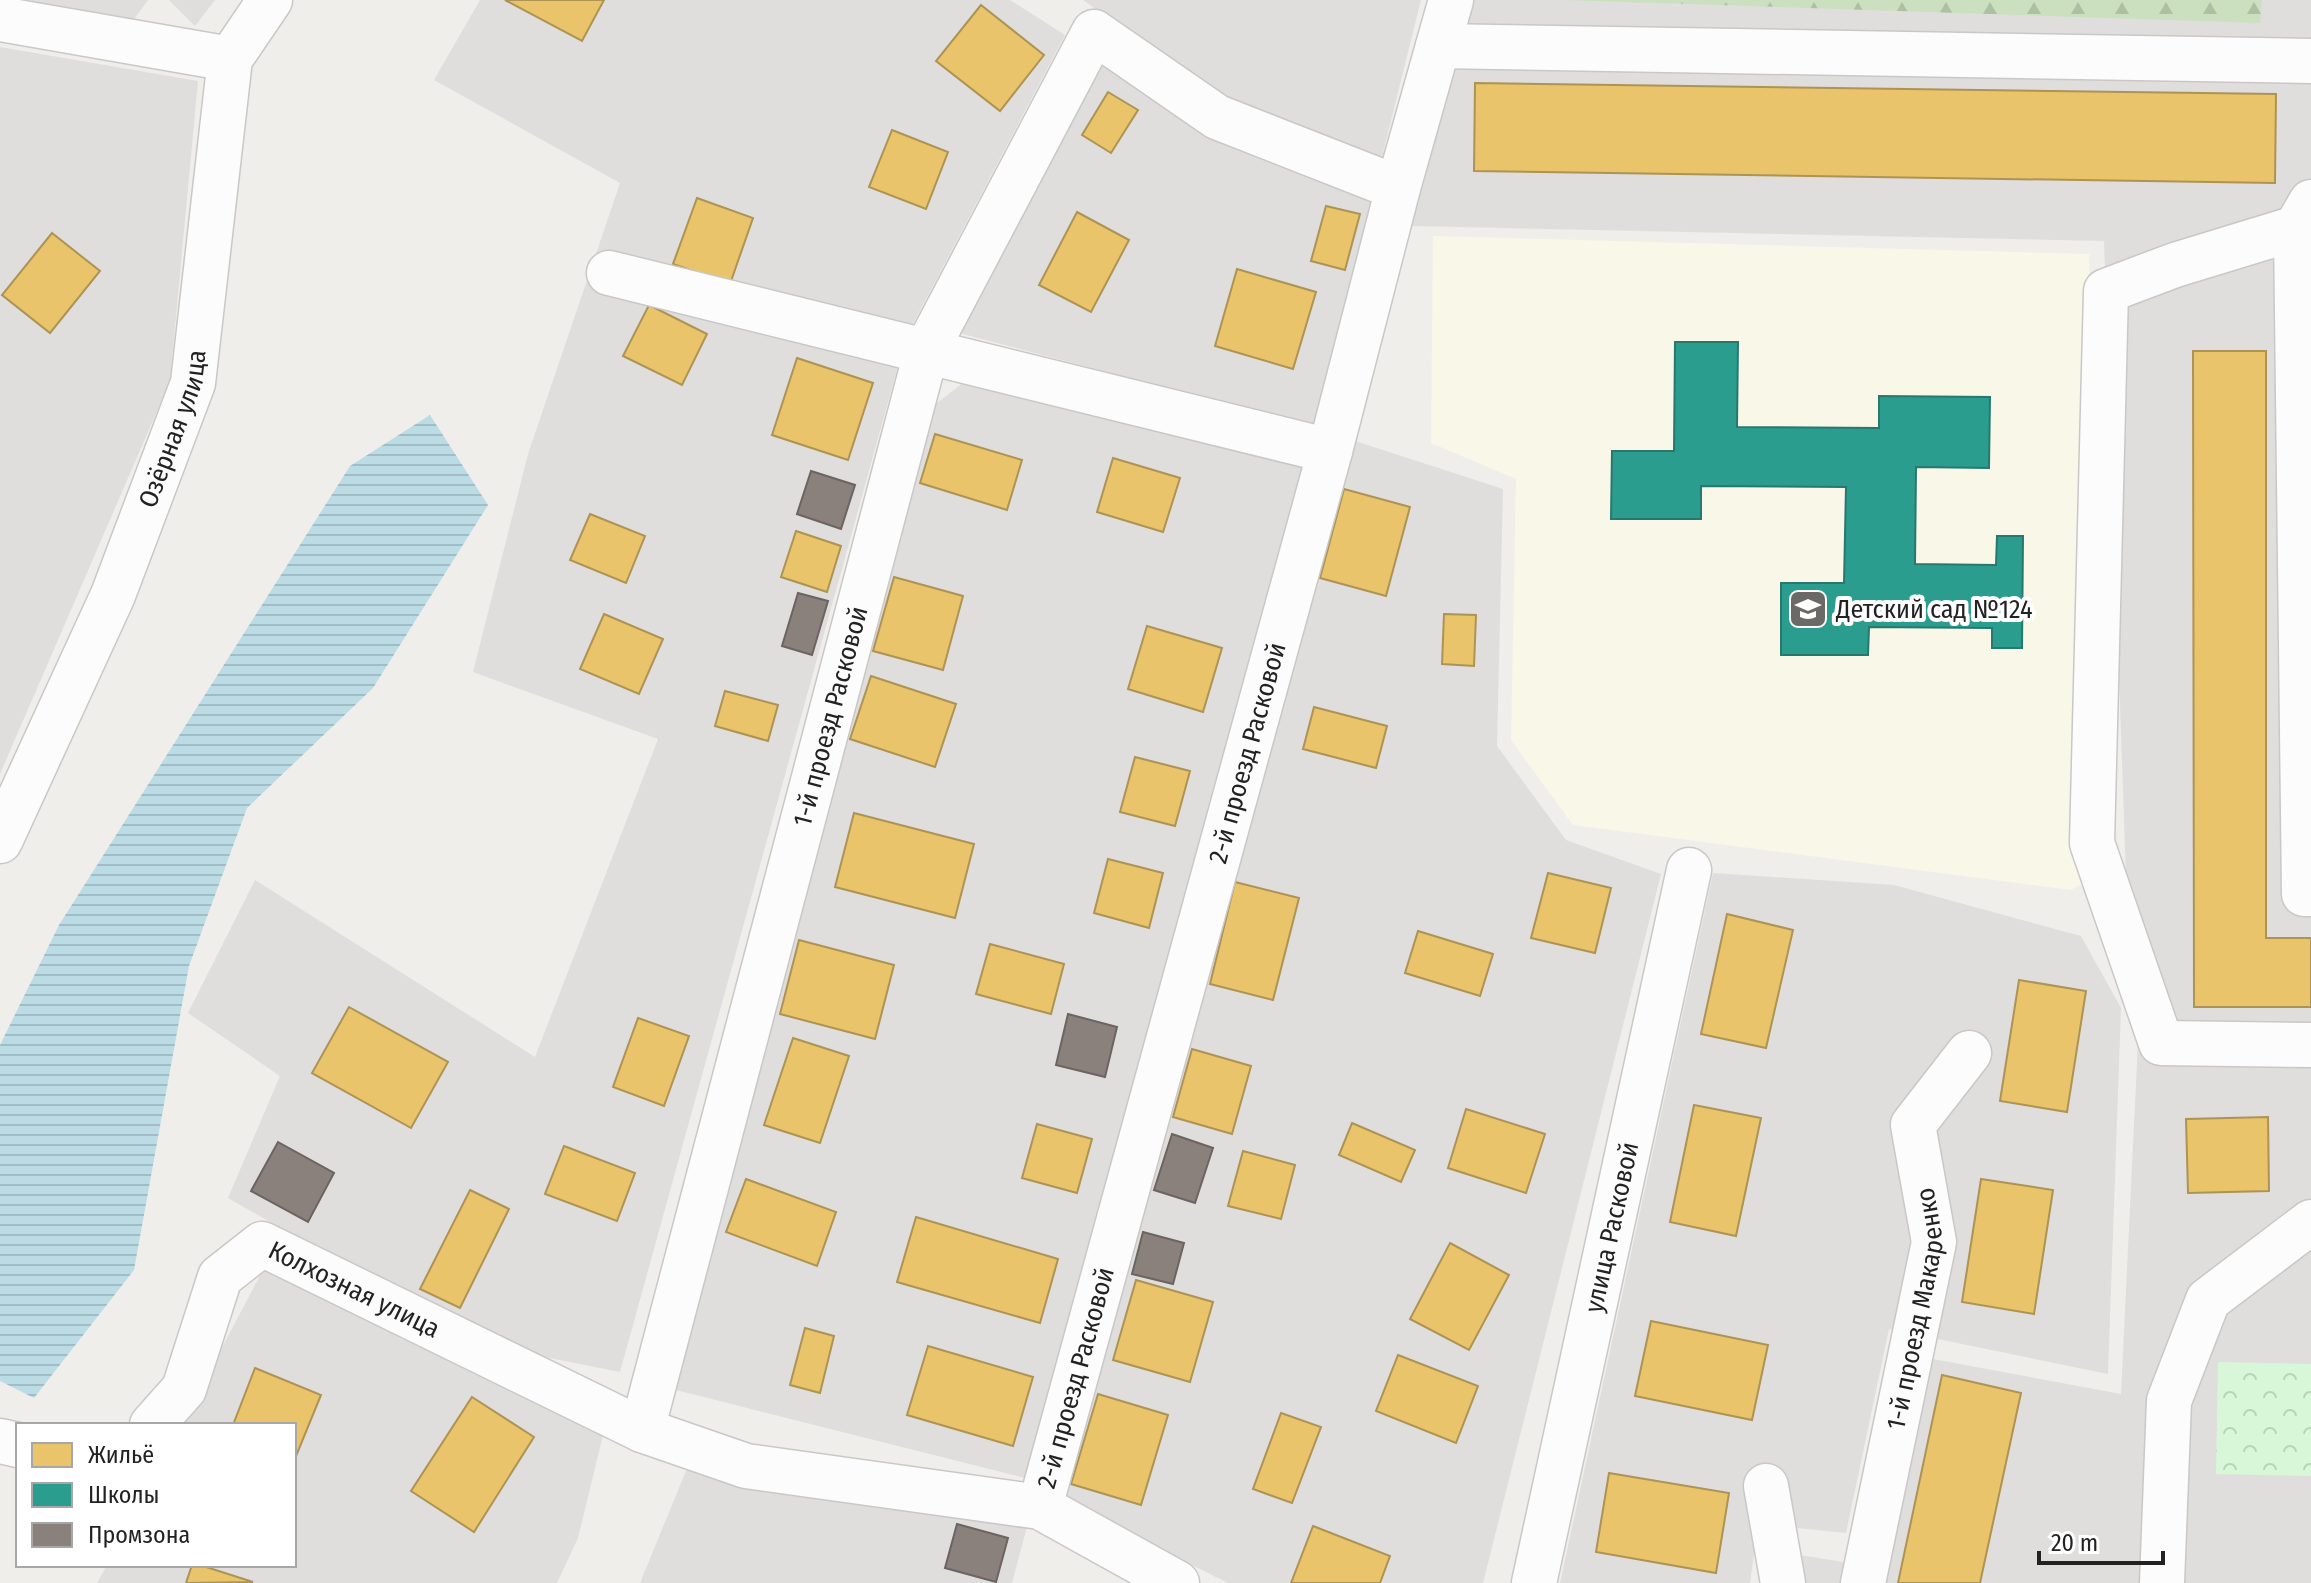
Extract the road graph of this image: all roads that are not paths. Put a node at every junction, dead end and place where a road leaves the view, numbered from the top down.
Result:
1 (270, 0) edge
2 (1451, 0) edge
3 (0, 19) edge
4 (1438, 46) junction
5 (230, 59) junction
6 (2311, 61) edge
7 (1398, 188) junction
8 (2304, 215) edge
9 (609, 273) dead end
10 (927, 349) junction
11 (1330, 451) junction
12 (0, 841) edge
13 (1689, 870) dead end
14 (2311, 894) edge
15 (2311, 1045) edge
16 (1969, 1053) dead end
17 (2311, 1222) edge
18 (154, 1423) edge
19 (642, 1430) junction
20 (1766, 1486) dead end
21 (1040, 1507) junction
22 (1177, 1583) edge
23 (1534, 1583) edge
24 (1783, 1583) edge
25 (1863, 1583) edge
26 (2162, 1583) edge

1 - 5 street, Озёрная улица
2 - 4 street, 2-й проезд Расковой
3 - 5 street
4 - 6 street
4 - 7 street, 2-й проезд Расковой
5 - 12 street, Озёрная улица
7 - 10 street, 1-й проезд Расковой
7 - 11 street, 2-й проезд Расковой
8 - 14 street
8 - 15 street
9 - 10 street
10 - 11 street
10 - 19 street, 1-й проезд Расковой
11 - 21 street, 2-й проезд Расковой
13 - 23 street, улица Расковой
16 - 25 street, 1-й проезд Макаренко
17 - 26 street
18 - 19 street, Колхозная улица
19 - 21 street
20 - 24 street
21 - 22 street

